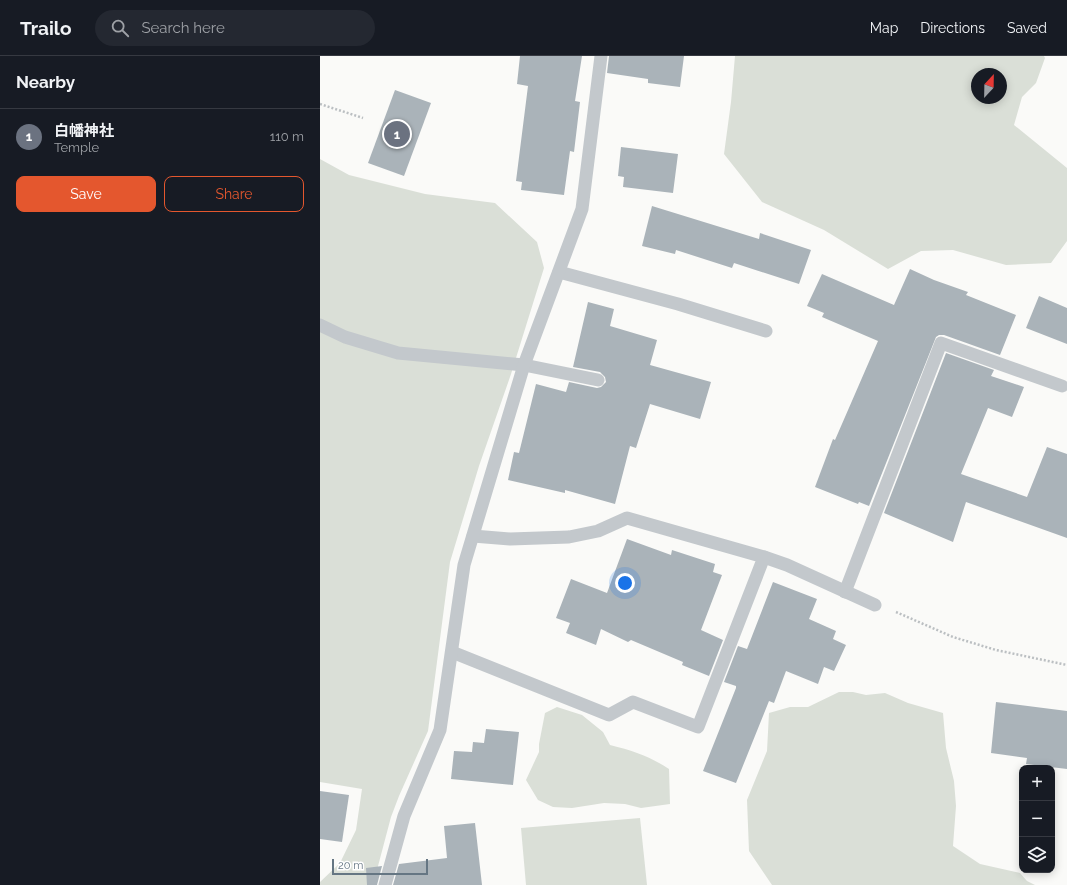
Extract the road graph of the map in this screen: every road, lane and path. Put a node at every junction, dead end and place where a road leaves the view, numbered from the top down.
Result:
1 (601, 56) edge
2 (320, 104) edge
3 (363, 118) dead end
4 (558, 272) junction
5 (320, 325) edge
6 (766, 331) dead end
7 (524, 365) junction
8 (598, 380) dead end
9 (1062, 386) dead end
10 (473, 536) junction
11 (764, 557) junction
12 (845, 592) junction
13 (875, 605) joint
14 (452, 652) junction
15 (1067, 665) edge
16 (385, 885) edge

1 - 4 lane
2 - 3 path
4 - 6 lane
4 - 7 lane
5 - 7 lane
7 - 8 lane
7 - 10 lane
9 - 12 lane
10 - 11 lane
10 - 14 lane
11 - 12 lane
11 - 14 lane
12 - 13 lane
13 - 15 path
14 - 16 lane

